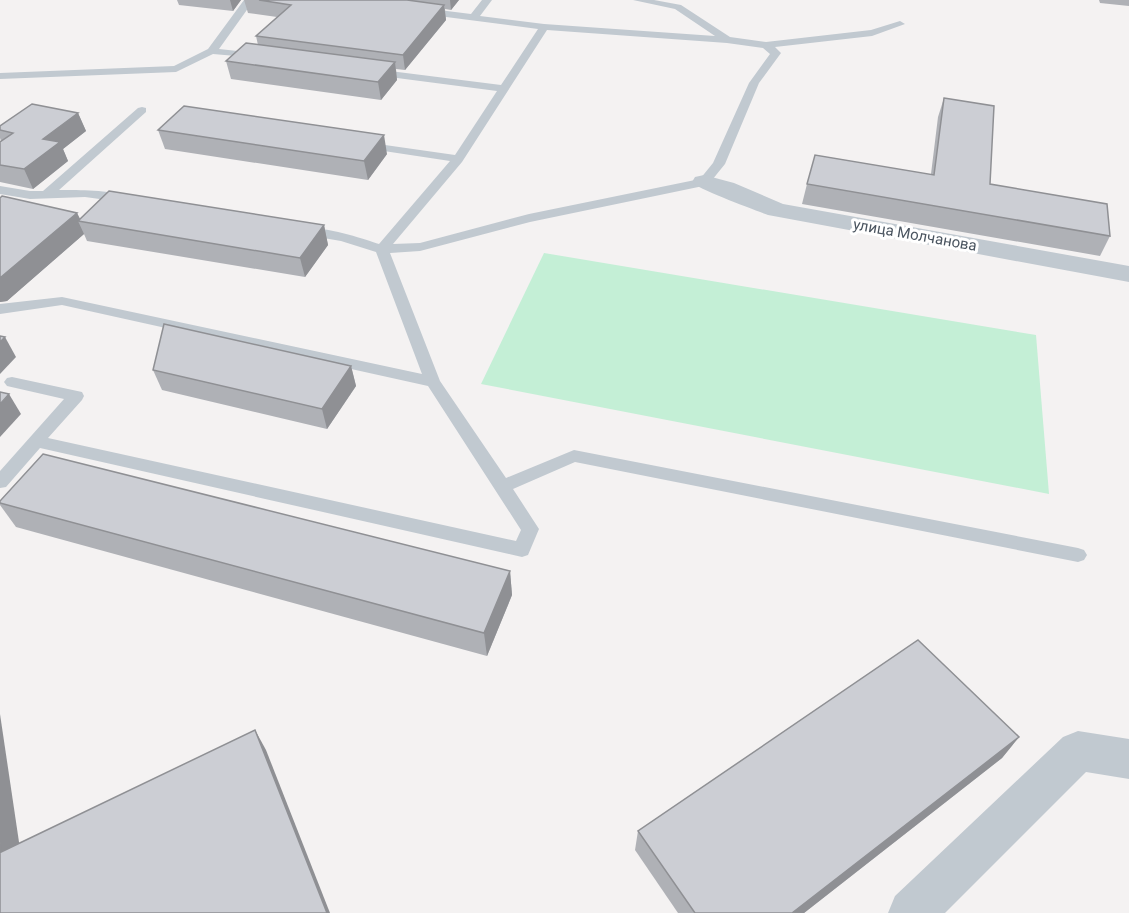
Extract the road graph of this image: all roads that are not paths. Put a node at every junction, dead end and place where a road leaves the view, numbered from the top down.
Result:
1 (249, 0) edge
2 (487, 0) edge
3 (638, 0) edge
4 (415, 10) edge
5 (474, 17) junction
6 (900, 24) dead end
7 (544, 27) junction
8 (727, 40) junction
9 (766, 45) junction
10 (212, 51) junction
11 (271, 58) edge
12 (364, 71) edge
13 (0, 76) edge
14 (503, 89) junction
15 (142, 110) dead end
16 (352, 143) edge
17 (458, 159) junction
18 (704, 182) junction
19 (0, 190) edge
20 (47, 194) junction
21 (144, 203) edge
22 (296, 229) edge
23 (382, 249) junction
24 (1129, 274) edge
25 (0, 309) edge
26 (12, 382) dead end
27 (434, 382) junction
28 (36, 441) junction
29 (0, 482) edge
30 (502, 487) junction
31 (1078, 555) dead end
32 (1129, 759) edge
33 (912, 913) edge

1 - 10 lane
2 - 5 lane
3 - 8 lane
4 - 5 lane
5 - 7 lane
6 - 9 lane
7 - 8 lane
7 - 14 lane
8 - 9 lane
9 - 18 lane
10 - 11 lane
10 - 13 lane
12 - 14 lane
14 - 17 lane
15 - 20 lane
16 - 17 lane
17 - 23 lane
18 - 23 lane
18 - 24 street, улица Молчанова
19 - 20 lane
20 - 21 lane
22 - 23 lane
23 - 27 lane
25 - 27 lane
26 - 28 lane
27 - 30 lane
28 - 29 lane
28 - 30 lane
30 - 31 lane
32 - 33 street

